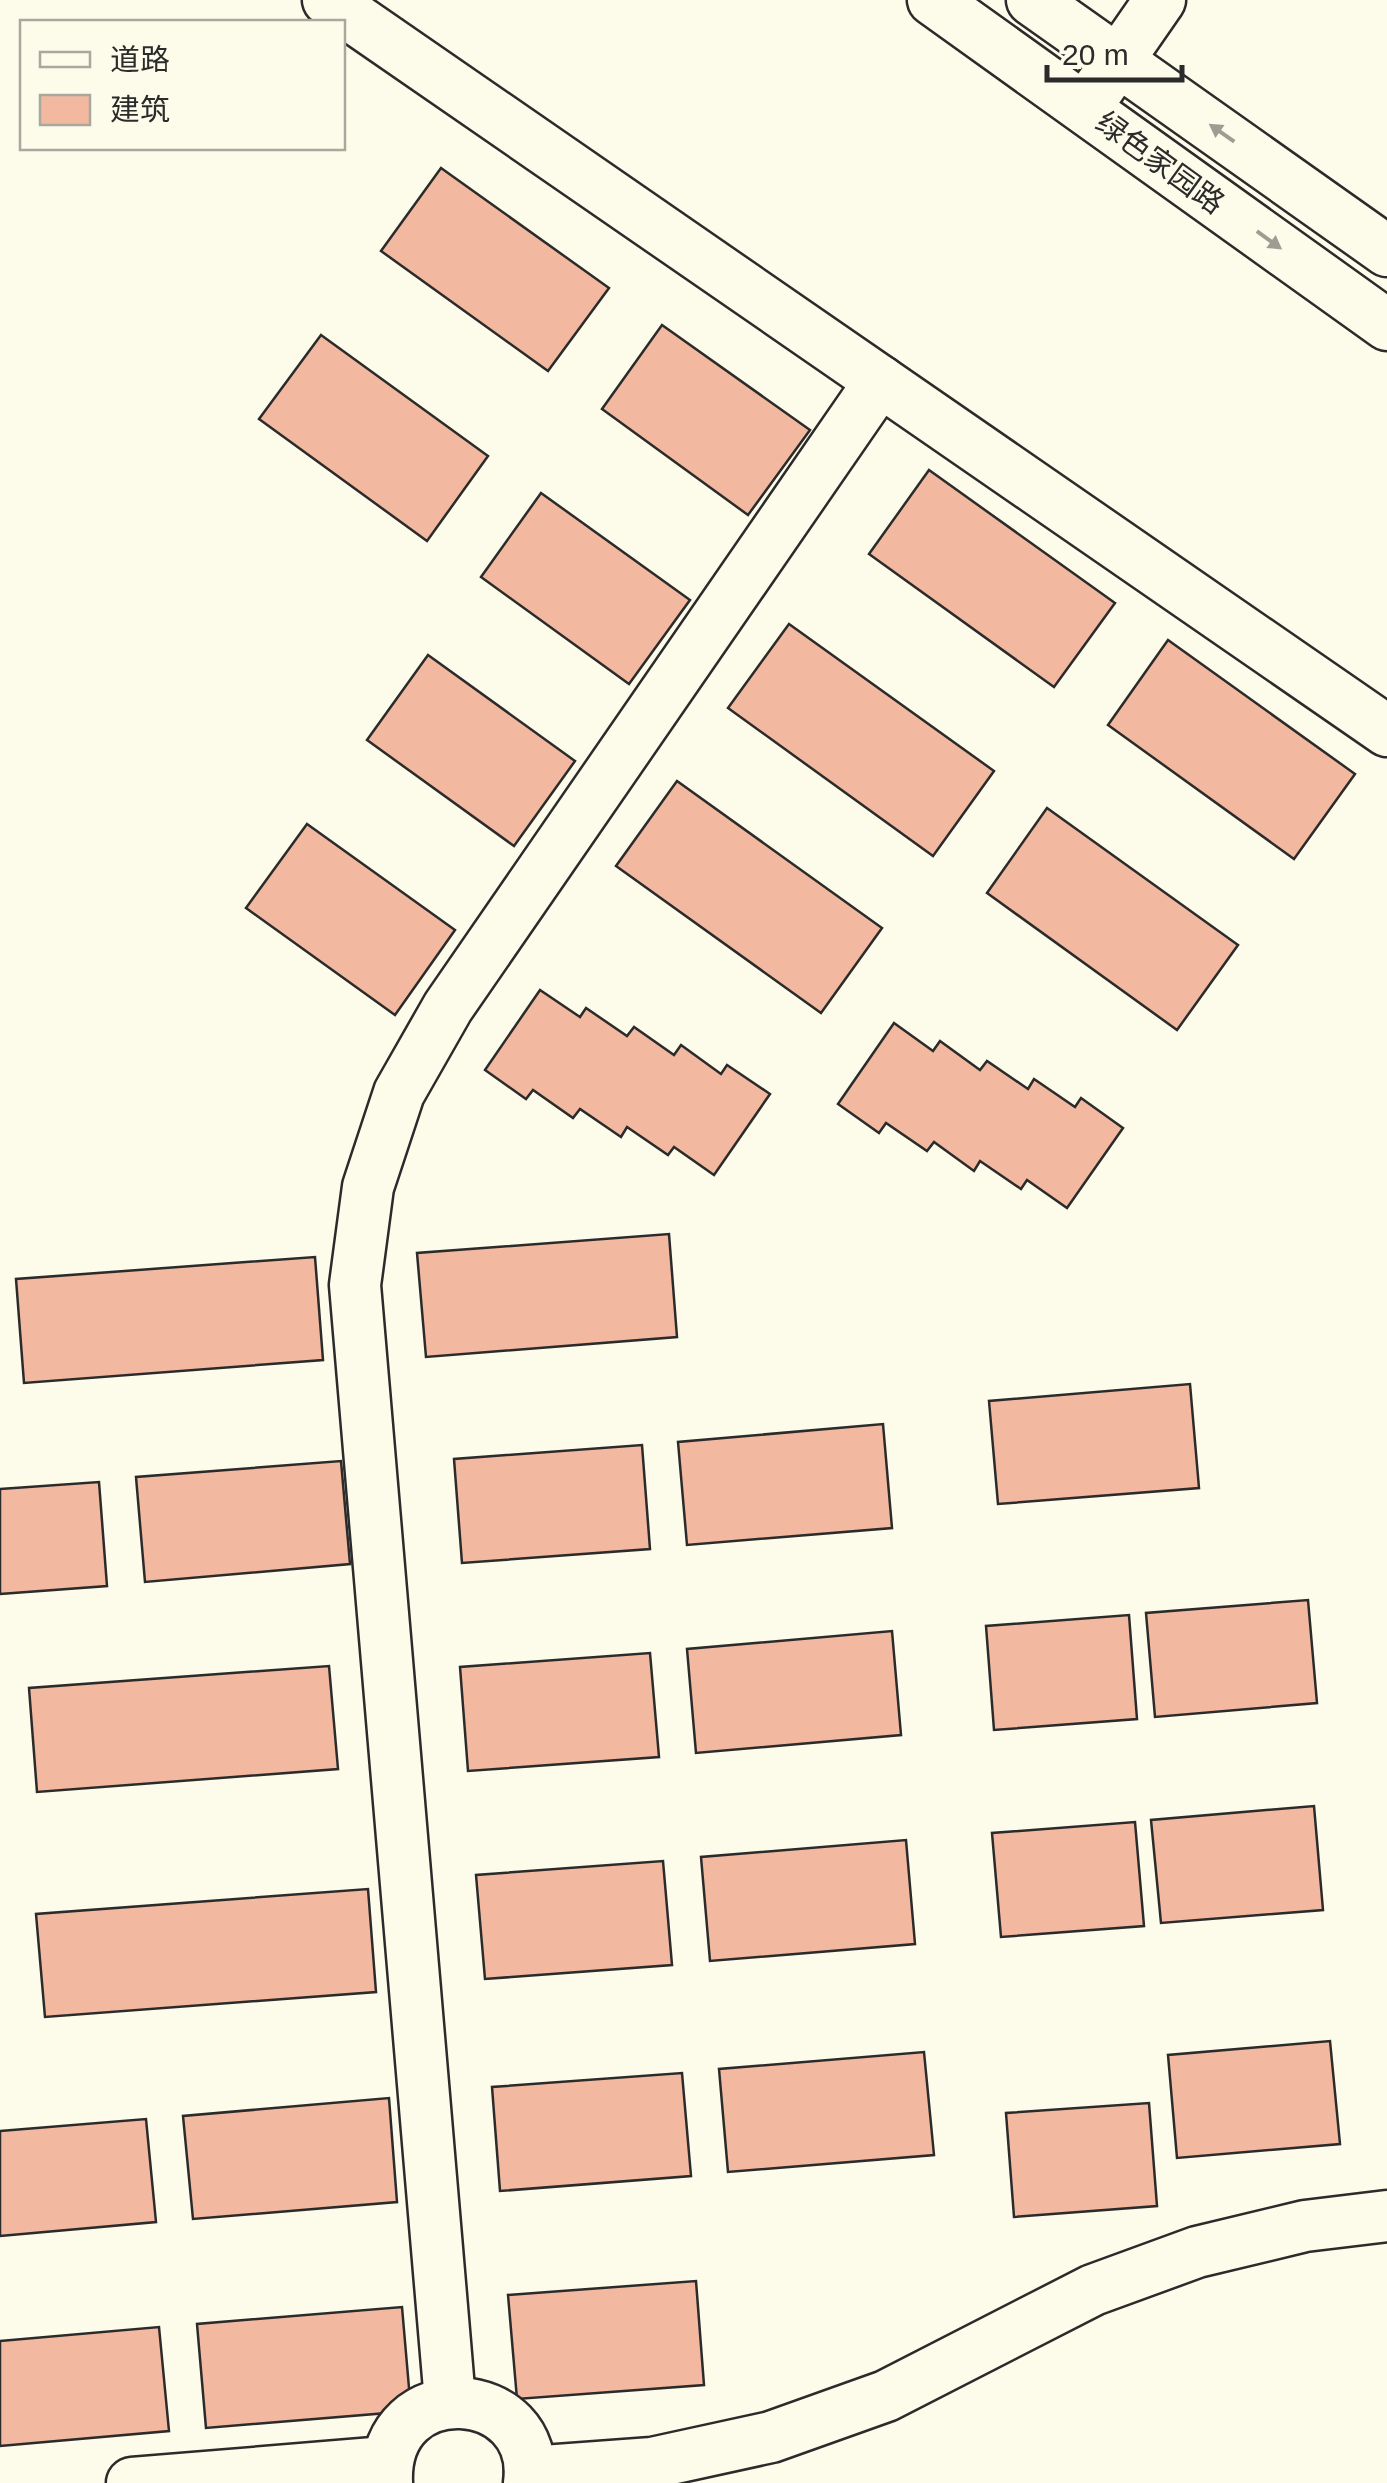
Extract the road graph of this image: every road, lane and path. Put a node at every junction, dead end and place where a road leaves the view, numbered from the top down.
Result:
1 (328, 0) edge
2 (933, 0) edge
3 (1032, 0) edge
4 (1160, 0) edge
5 (1101, 32) edge
6 (1066, 95) junction
7 (1387, 251) edge
8 (1387, 325) edge
9 (880, 381) junction
10 (1387, 731) edge
11 (1387, 2216) edge
12 (450, 2401) junction
13 (387, 2473) edge
14 (529, 2478) edge
15 (132, 2483) edge

1 - 9 street
2 - 6 street, 绿色家园路
3 - 5 street, 绿色家园路
4 - 5 street
5 - 6 street
7 -> 5 street, 绿色家园路
6 -> 8 street, 绿色家园路
9 - 10 street
9 - 12 street
11 - 14 street
12 - 13 street
12 - 14 street
13 - 15 street

